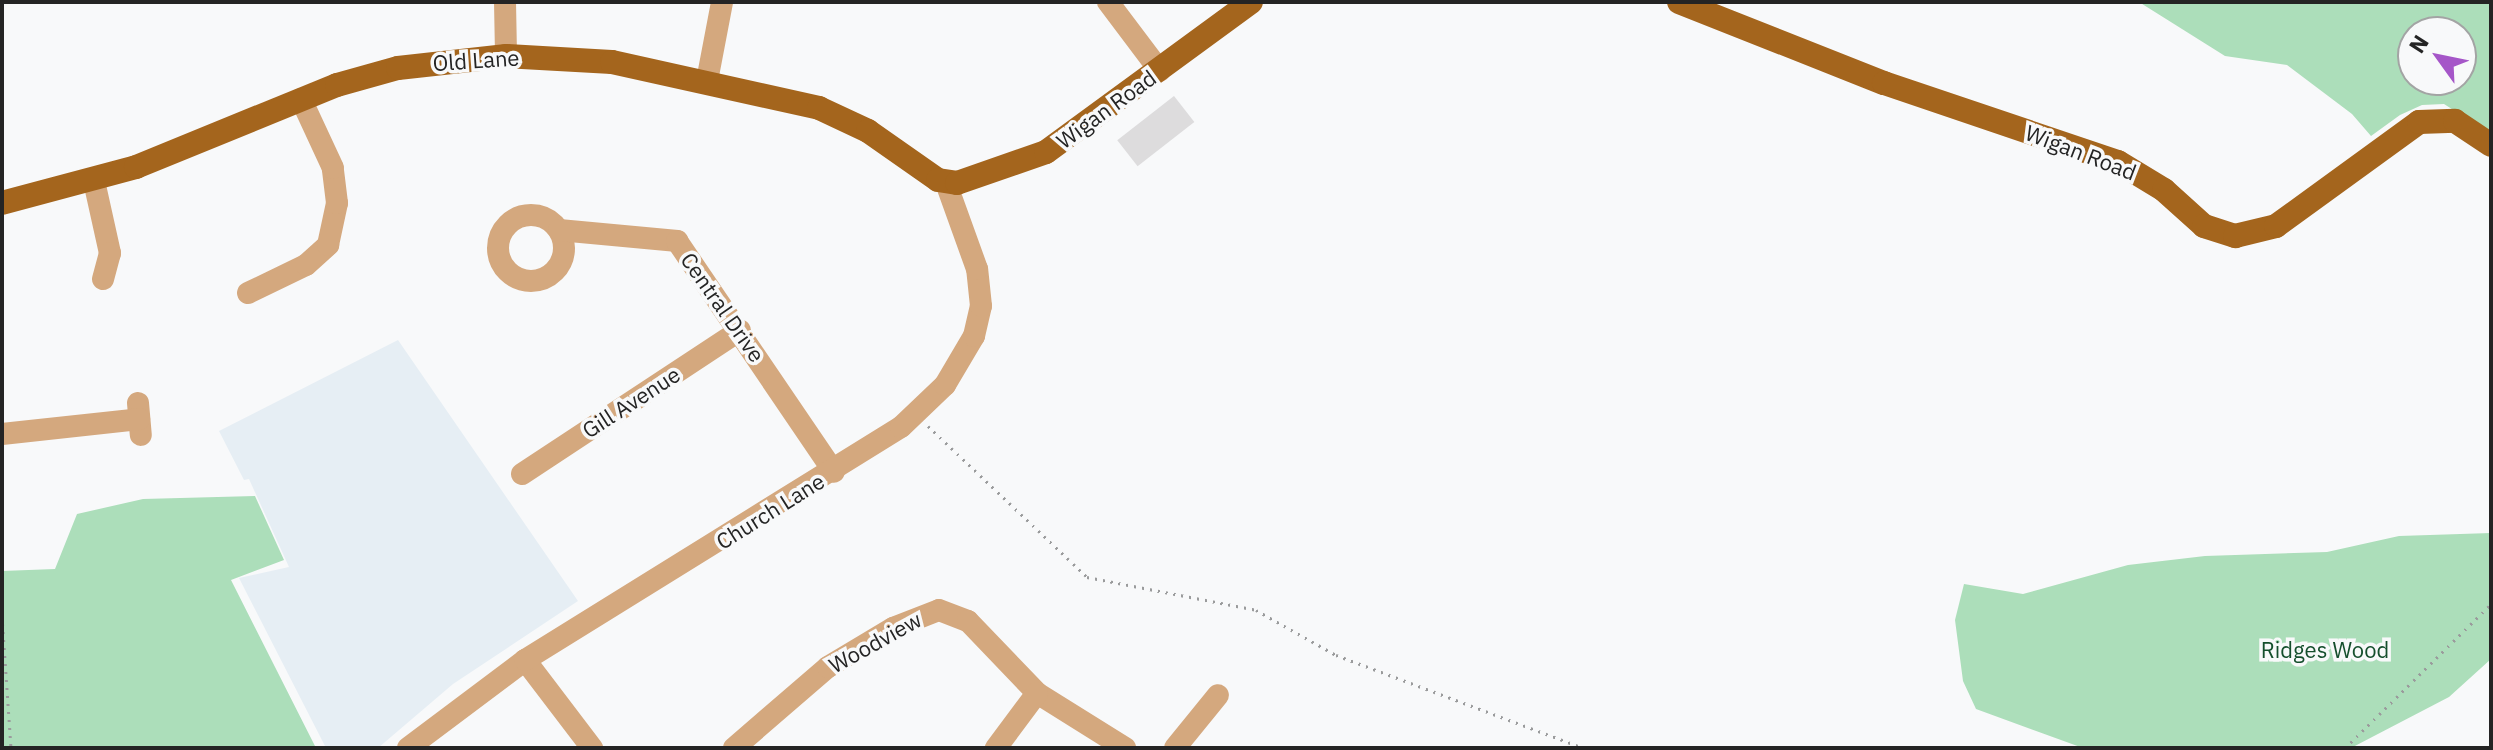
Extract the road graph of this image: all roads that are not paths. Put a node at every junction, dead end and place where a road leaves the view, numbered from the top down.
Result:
1 (505, 2) edge
2 (722, 2) edge
3 (1108, 2) edge
4 (1251, 2) edge
5 (1679, 2) edge
6 (506, 56) junction
7 (1160, 71) junction
8 (707, 81) junction
9 (301, 99) junction
10 (2491, 145) edge
11 (94, 181) junction
12 (946, 183) junction
13 (2, 203) edge
14 (559, 230) dead end
15 (103, 279) dead end
16 (248, 293) dead end
17 (740, 330) junction
18 (139, 419) dead end
19 (2, 434) edge
20 (834, 472) junction
21 (522, 474) dead end
22 (525, 660) junction
23 (1037, 693) junction
24 (1218, 695) dead end
25 (408, 748) edge
26 (592, 748) edge
27 (734, 748) edge
28 (996, 748) edge
29 (1125, 748) edge
30 (1175, 748) edge

1 - 6 street
2 - 8 street
3 - 7 street
4 - 7 main road, Wigan Road
5 - 10 main road, Wigan Road
6 - 8 main road, Old Lane
6 - 9 main road, Old Lane
7 - 12 main road, Wigan Road
8 - 12 main road, Old Lane
9 - 11 main road, Old Lane
9 - 16 street
11 - 13 main road, Old Lane
11 - 15 street
12 - 20 street, Church Lane
14 - 17 street, Central Drive
17 - 20 street, Central Drive
17 - 21 street, Gill Avenue
18 - 19 street
20 - 22 street, Church Lane
22 - 25 street, Church Lane
22 - 26 street
23 - 27 street, Woodview
23 - 28 street
23 - 29 street, Woodview
24 - 30 street

